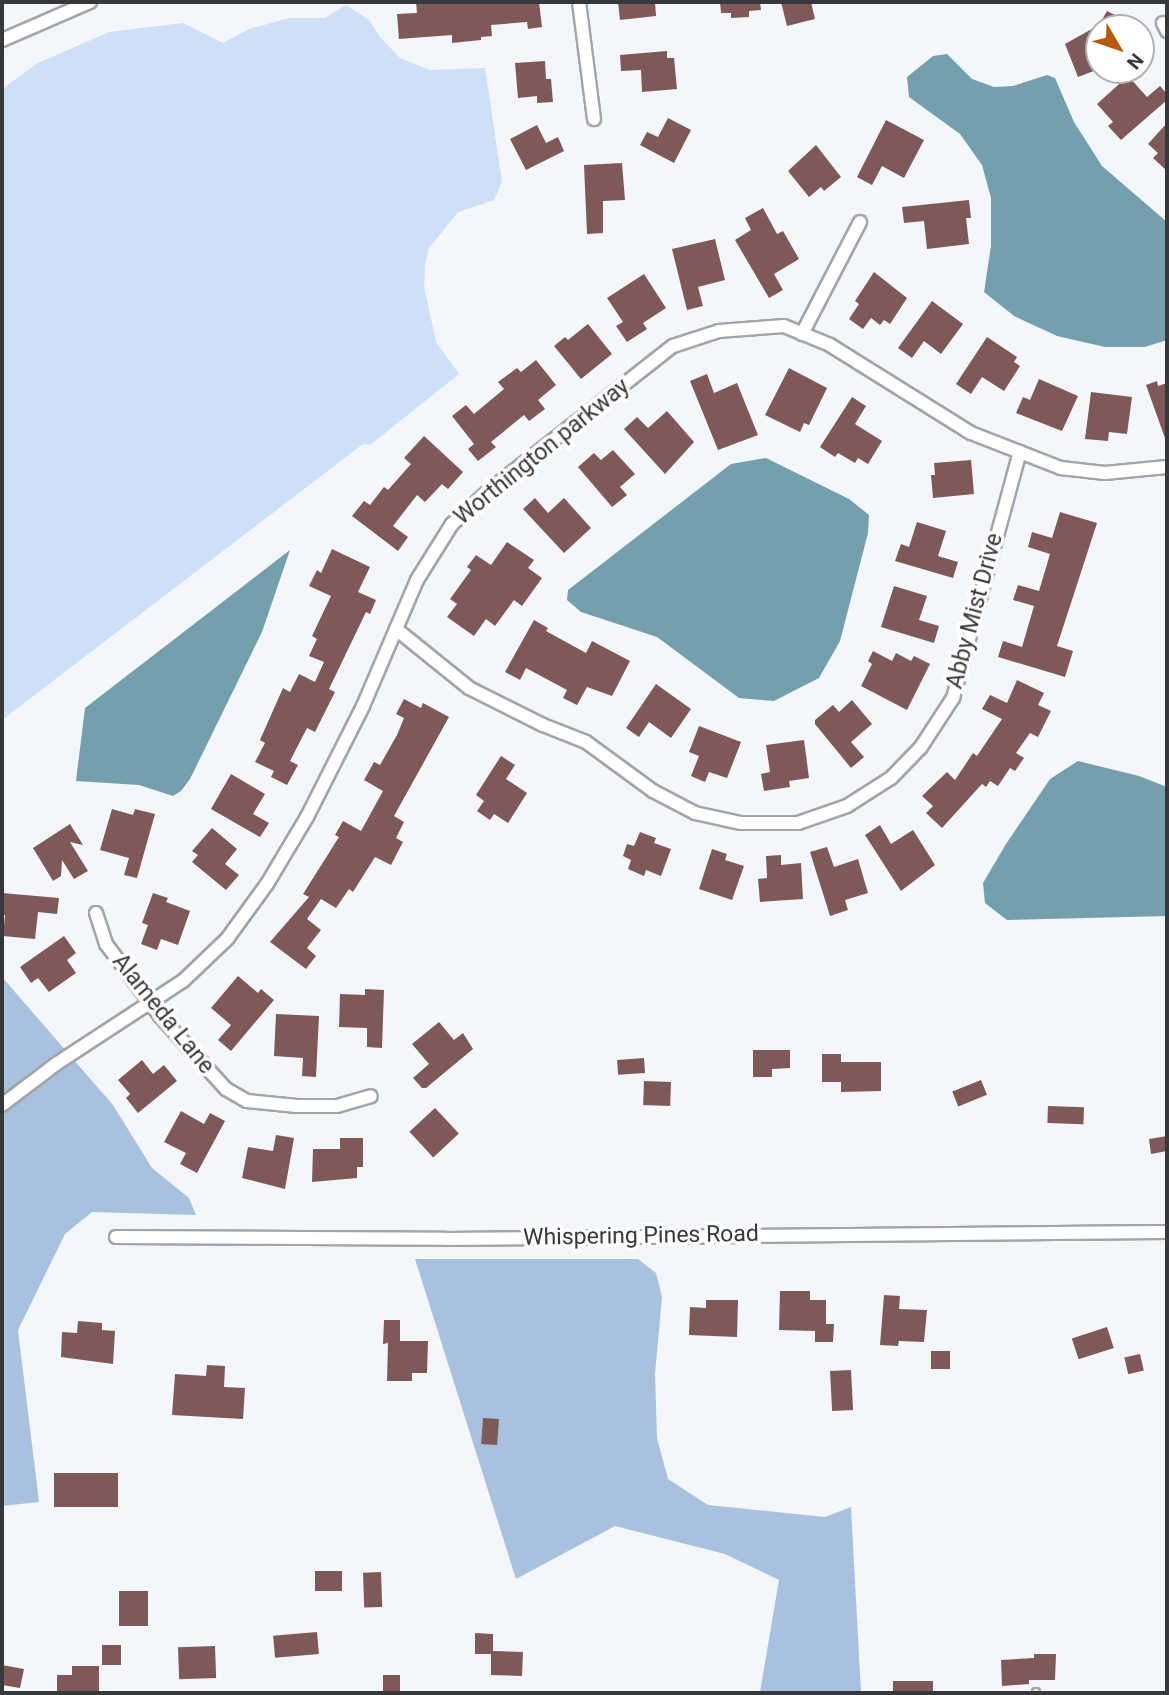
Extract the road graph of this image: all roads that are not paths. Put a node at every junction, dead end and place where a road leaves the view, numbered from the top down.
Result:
1 (90, 2) edge
2 (579, 2) edge
3 (2, 40) edge
4 (594, 119) dead end
5 (860, 222) dead end
6 (802, 334) junction
7 (1020, 452) junction
8 (1167, 467) edge
9 (396, 629) junction
10 (96, 913) dead end
11 (151, 1004) junction
12 (371, 1096) dead end
13 (2, 1105) edge
14 (1167, 1232) edge
15 (116, 1237) dead end

1 - 3 street
2 - 4 street
5 - 6 street
6 - 7 street, Worthington parkway
6 - 9 street, Worthington parkway
7 - 8 street, Worthington parkway
7 - 9 street, Abby Mist Drive
9 - 11 street, Worthington parkway
10 - 11 street, Alameda Lane
11 - 12 street, Alameda Lane
11 - 13 street, Worthington parkway
14 - 15 street, Whispering Pines Road

